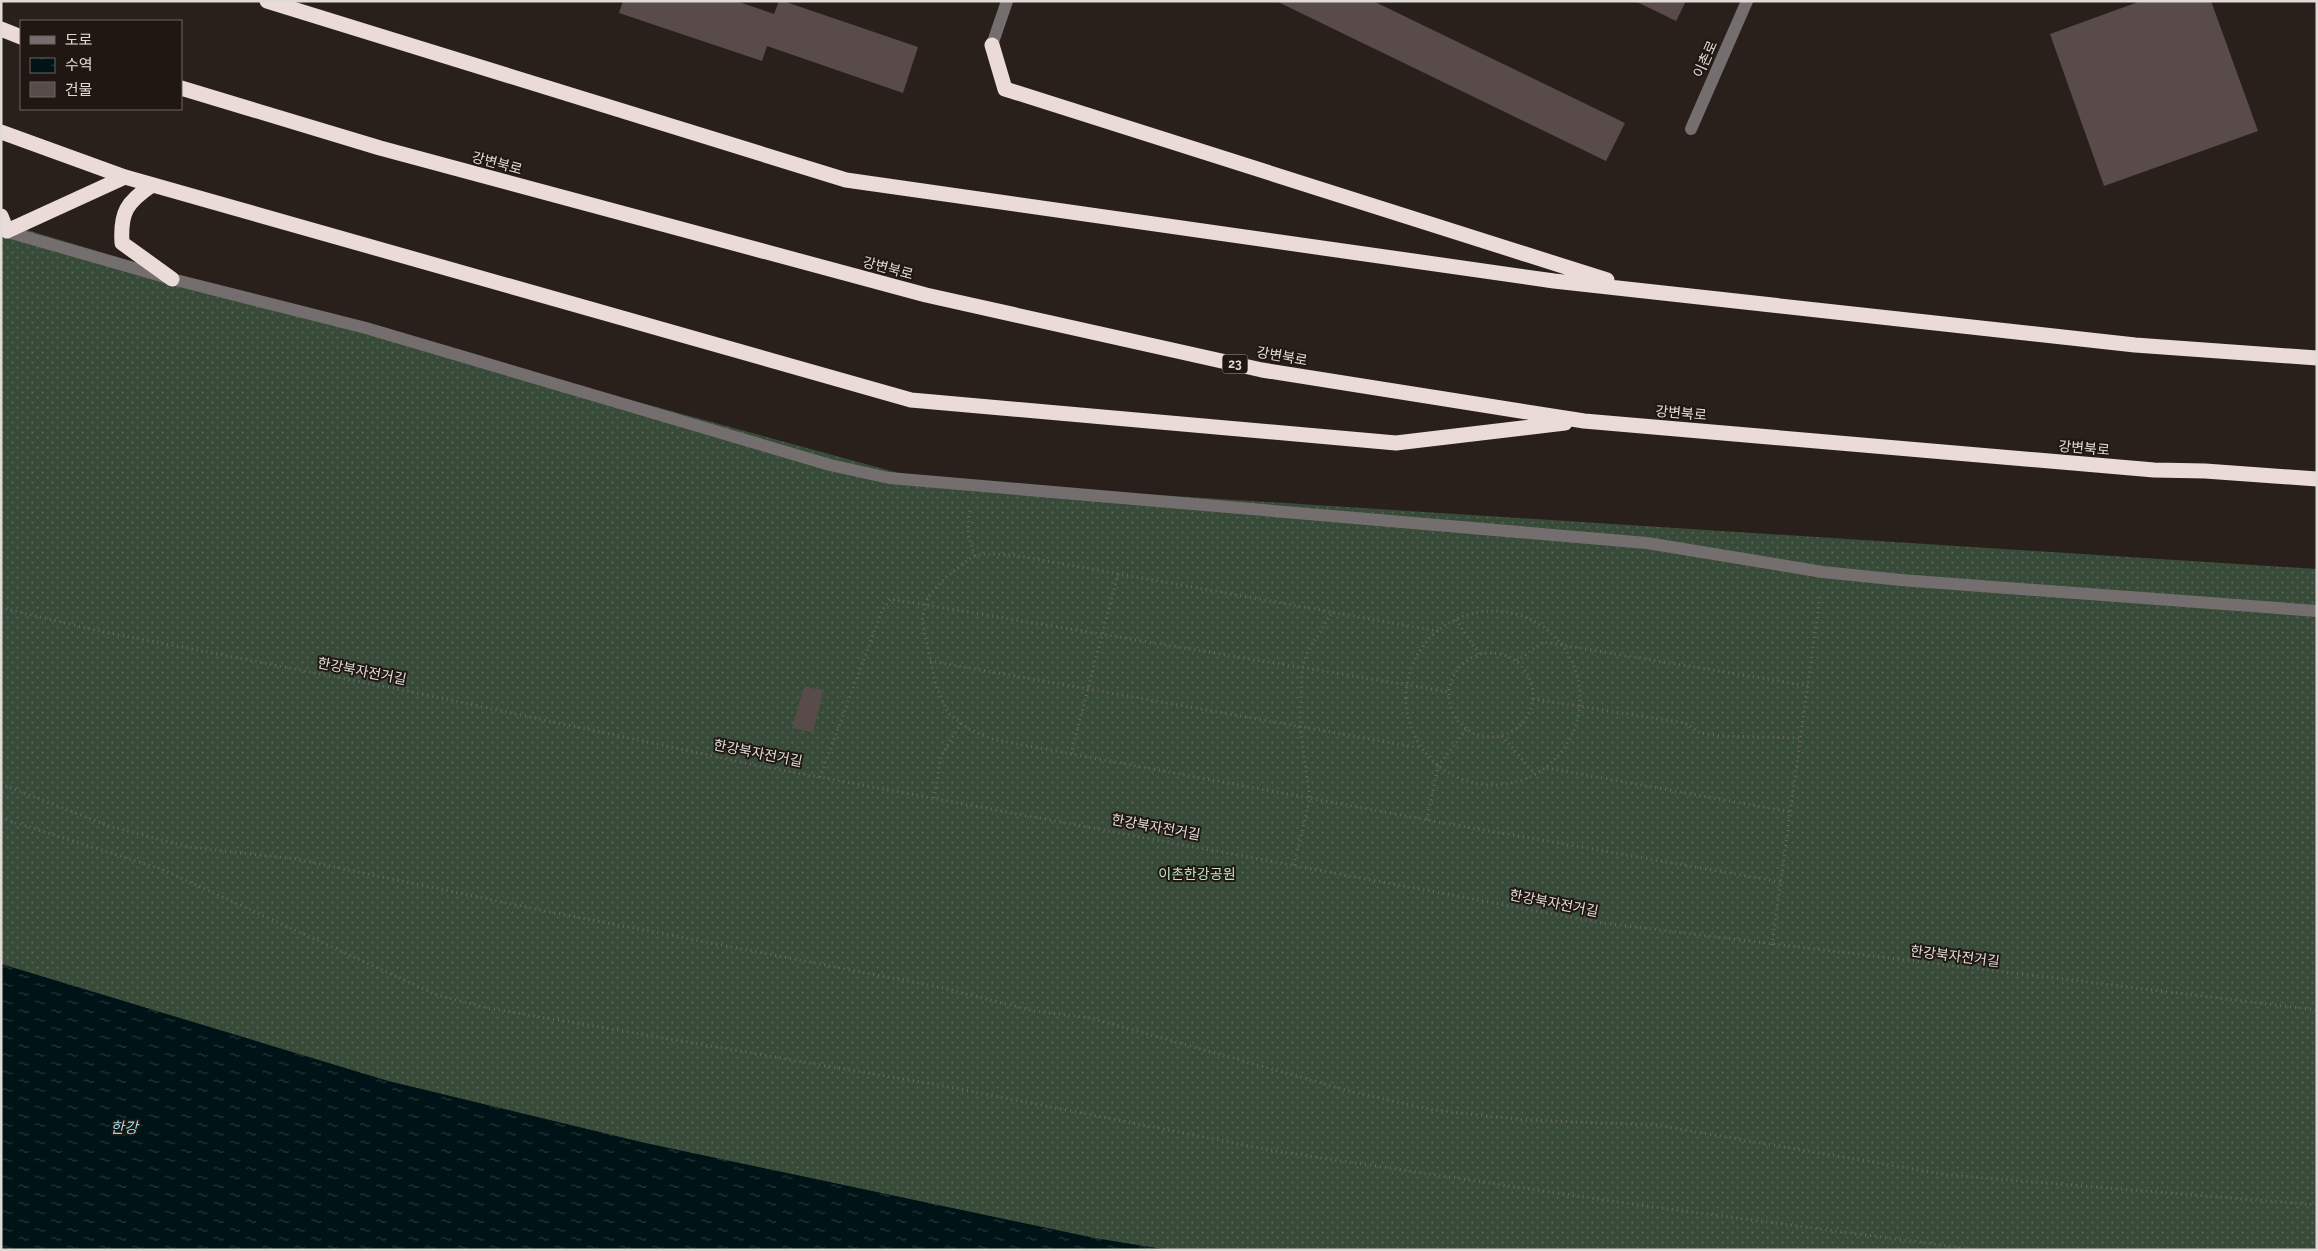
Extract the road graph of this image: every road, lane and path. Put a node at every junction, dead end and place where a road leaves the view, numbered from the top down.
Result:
1 (267, 1) edge
2 (1007, 1) edge
3 (1747, 1) edge
4 (1, 29) edge
5 (20, 37) edge
6 (992, 45) joint
7 (182, 88) edge
8 (1691, 129) dead end
9 (1, 132) edge
10 (125, 177) junction
11 (152, 185) junction
12 (1, 216) edge
13 (4, 231) edge
14 (172, 279) junction
15 (1639, 290) junction
16 (2317, 358) edge
17 (1584, 421) junction
18 (2317, 469) edge
19 (2205, 471) junction
20 (2317, 478) edge
21 (975, 486) junction
22 (976, 556) junction
23 (1823, 572) junction
24 (1118, 574) junction
25 (926, 606) junction
26 (1, 608) edge
27 (2317, 611) edge
28 (1332, 612) junction
29 (1456, 620) junction
30 (1438, 631) junction
31 (1103, 635) junction
32 (1561, 643) junction
33 (1480, 654) junction
34 (930, 661) junction
35 (1517, 661) junction
36 (1302, 668) junction
37 (1407, 685) junction
38 (1809, 686) junction
39 (1088, 690) junction
40 (1450, 692) junction
41 (1533, 700) junction
42 (1580, 707) junction
43 (961, 723) junction
44 (1300, 728) junction
45 (1467, 729) junction
46 (1502, 736) junction
47 (1801, 738) junction
48 (1422, 748) junction
49 (1071, 754) junction
50 (1438, 766) junction
51 (1547, 768) junction
52 (1535, 774) junction
53 (820, 777) junction
54 (1, 784) edge
55 (934, 798) junction
56 (1310, 798) junction
57 (1791, 812) junction
58 (1, 818) edge
59 (1427, 820) junction
60 (1294, 865) junction
61 (1781, 882) junction
62 (1772, 945) junction
63 (2317, 1010) edge
64 (2317, 1205) edge
65 (1979, 1250) edge

1 - 15 highway
2 - 6 street
3 - 8 street, 이촌로
4 - 5 highway
6 - 15 highway
7 - 17 highway, 강변북로 / 23
9 - 10 highway
10 - 11 highway
10 - 13 highway
11 - 14 highway
11 - 17 highway
12 - 13 highway
13 - 14 street
14 - 21 street
15 - 16 highway
17 - 19 highway, 강변북로 / 23
18 - 19 highway
19 - 20 highway, 강변북로 / 23
21 - 22 path
21 - 23 street
22 - 24 path
22 - 25 path
23 - 27 street
23 - 38 path
24 - 28 path
24 - 31 path
25 - 31 path
25 - 34 path
25 - 53 path
26 - 53 path, 한강북자전거길
28 - 30 path
28 - 36 path
29 - 30 path
29 - 32 path
29 - 33 path
30 - 37 path
31 - 36 path
31 - 39 path
32 - 35 path
32 - 38 path
32 - 42 path
33 - 35 path
33 - 40 path
34 - 39 path
34 - 43 path
35 - 41 path
36 - 37 path
36 - 44 path
37 - 40 path
37 - 48 path
38 - 47 path
39 - 44 path
39 - 49 path
40 - 45 path
41 - 42 path
41 - 46 path
42 - 47 path
42 - 51 path
43 - 49 path
43 - 55 path
44 - 48 path
44 - 56 path
45 - 46 path
45 - 50 path
46 - 52 path
47 - 57 path
48 - 50 path
49 - 56 path
50 - 52 path
50 - 59 path
51 - 52 path
51 - 57 path
53 - 55 path, 한강북자전거길
54 - 64 path
55 - 60 path, 한강북자전거길
56 - 59 path
56 - 60 path
57 - 61 path
58 - 65 path
59 - 61 path
60 - 62 path, 한강북자전거길
61 - 62 path
62 - 63 path, 한강북자전거길

